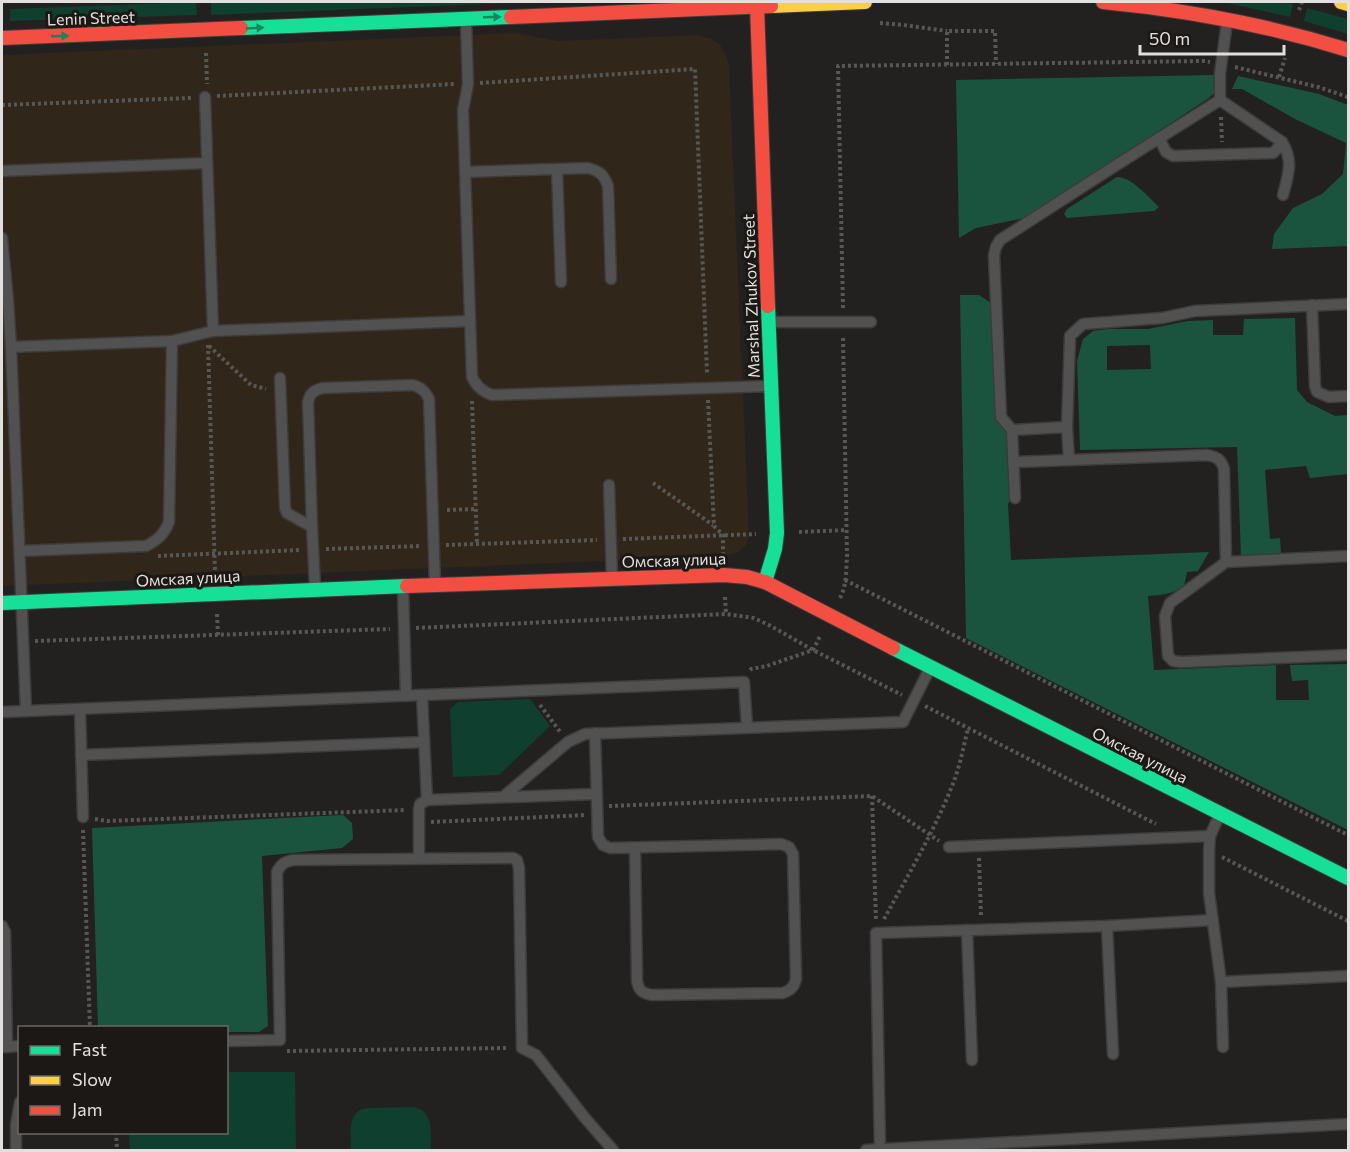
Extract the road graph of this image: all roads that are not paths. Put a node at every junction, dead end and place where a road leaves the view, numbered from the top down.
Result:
1 (865, 2) edge
2 (1103, 2) edge
3 (1341, 2) edge
4 (757, 3) edge
5 (1348, 4) edge
6 (466, 18) junction
7 (1227, 19) junction
8 (2, 38) edge
9 (1348, 50) edge
10 (205, 97) road end
11 (1220, 100) junction
12 (1159, 138) junction
13 (1282, 142) junction
14 (207, 163) junction
15 (556, 169) junction
16 (2, 171) edge
17 (465, 172) junction
18 (1283, 195) dead end
19 (2, 238) edge
20 (611, 279) dead end
21 (561, 282) dead end
22 (1348, 304) edge
23 (1312, 306) junction
24 (470, 321) junction
25 (769, 322) junction
26 (871, 322) dead end
27 (211, 332) junction
28 (172, 341) junction
29 (11, 347) junction
30 (280, 378) dead end
31 (771, 386) junction
32 (1348, 396) edge
33 (1067, 427) junction
34 (1012, 430) junction
35 (1069, 460) junction
36 (1013, 462) junction
37 (609, 485) dead end
38 (1015, 498) dead end
39 (312, 527) junction
40 (20, 551) junction
41 (1348, 556) edge
42 (1226, 562) junction
43 (612, 578) junction
44 (765, 582) junction
45 (435, 585) junction
46 (403, 586) junction
47 (315, 589) junction
48 (22, 602) junction
49 (2, 603) edge
50 (1348, 655) edge
51 (930, 667) junction
52 (422, 695) junction
53 (406, 696) junction
54 (80, 709) junction
55 (26, 711) junction
56 (2, 712) edge
57 (747, 727) junction
58 (595, 733) junction
59 (424, 742) junction
60 (81, 755) junction
61 (596, 794) junction
62 (503, 797) junction
63 (427, 800) junction
64 (1220, 813) junction
65 (83, 817) road end
66 (1209, 836) junction
67 (949, 847) road end
68 (635, 848) junction
69 (419, 858) junction
70 (1348, 878) edge
71 (1213, 920) junction
72 (2, 926) edge
73 (1107, 926) junction
74 (967, 930) junction
75 (1348, 976) edge
76 (1221, 982) junction
77 (228, 1041) edge
78 (4, 1047) edge
79 (1223, 1047) dead end
80 (1113, 1054) dead end
81 (972, 1060) dead end
82 (18, 1114) edge
83 (1348, 1124) edge
84 (16, 1150) edge
85 (613, 1150) edge
86 (866, 1150) edge
87 (880, 1150) edge

1 - 4 main road, Lenin Street
2 - 7 main road
3 - 5 main road
6 -> 4 main road, Lenin Street
4 - 25 main road, Marshal Zhukov Street
8 -> 6 main road, Lenin Street
6 - 17 lane
7 - 9 main road
7 - 11 lane
10 - 14 lane
11 - 12 lane
11 - 13 lane
12 - 13 lane
12 - 34 lane
13 - 18 lane
14 - 16 lane
14 - 27 lane
15 - 17 lane
15 - 20 lane
15 - 21 lane
17 - 24 lane
19 - 29 lane
22 - 23 lane
23 - 32 lane
23 - 33 lane
24 - 27 lane
24 - 31 lane
25 - 26 lane
25 - 31 main road, Marshal Zhukov Street
27 - 28 lane
28 - 29 lane
28 - 40 lane
29 - 40 lane
30 - 39 lane
31 - 44 main road, Marshal Zhukov Street
33 - 34 lane
33 - 35 lane
34 - 36 lane
35 - 36 lane
35 - 42 lane
36 - 38 lane
37 - 43 lane
39 - 45 lane
39 - 47 lane
40 - 48 lane
41 - 42 lane
42 - 50 lane
43 - 44 main road, Омская улица
43 - 45 main road, Омская улица
44 - 51 main road, Омская улица
45 - 46 main road, Омская улица
46 - 47 main road, Омская улица
46 - 53 lane
47 - 48 main road, Омская улица
48 - 49 main road, Омская улица
48 - 55 lane
51 - 57 lane
51 - 64 main road, Омская улица
52 - 53 lane
52 - 57 lane
52 - 59 lane
53 - 54 lane
54 - 55 lane
54 - 60 lane
55 - 56 lane
57 - 58 lane
58 - 61 lane
58 - 62 lane
59 - 60 lane
59 - 63 lane
60 - 65 lane
61 - 62 lane
61 - 68 lane
62 - 63 lane
63 - 69 lane
64 - 66 lane
64 - 70 main road, Омская улица
66 - 67 lane
66 - 71 lane
68 - 68 lane
69 - 77 lane
69 - 85 lane
71 - 73 lane
71 - 76 lane
72 - 78 lane
73 - 74 lane
73 - 80 lane
74 - 81 lane
74 - 87 lane
75 - 76 lane
76 - 79 lane
82 - 84 lane
83 - 87 lane
86 - 87 lane

